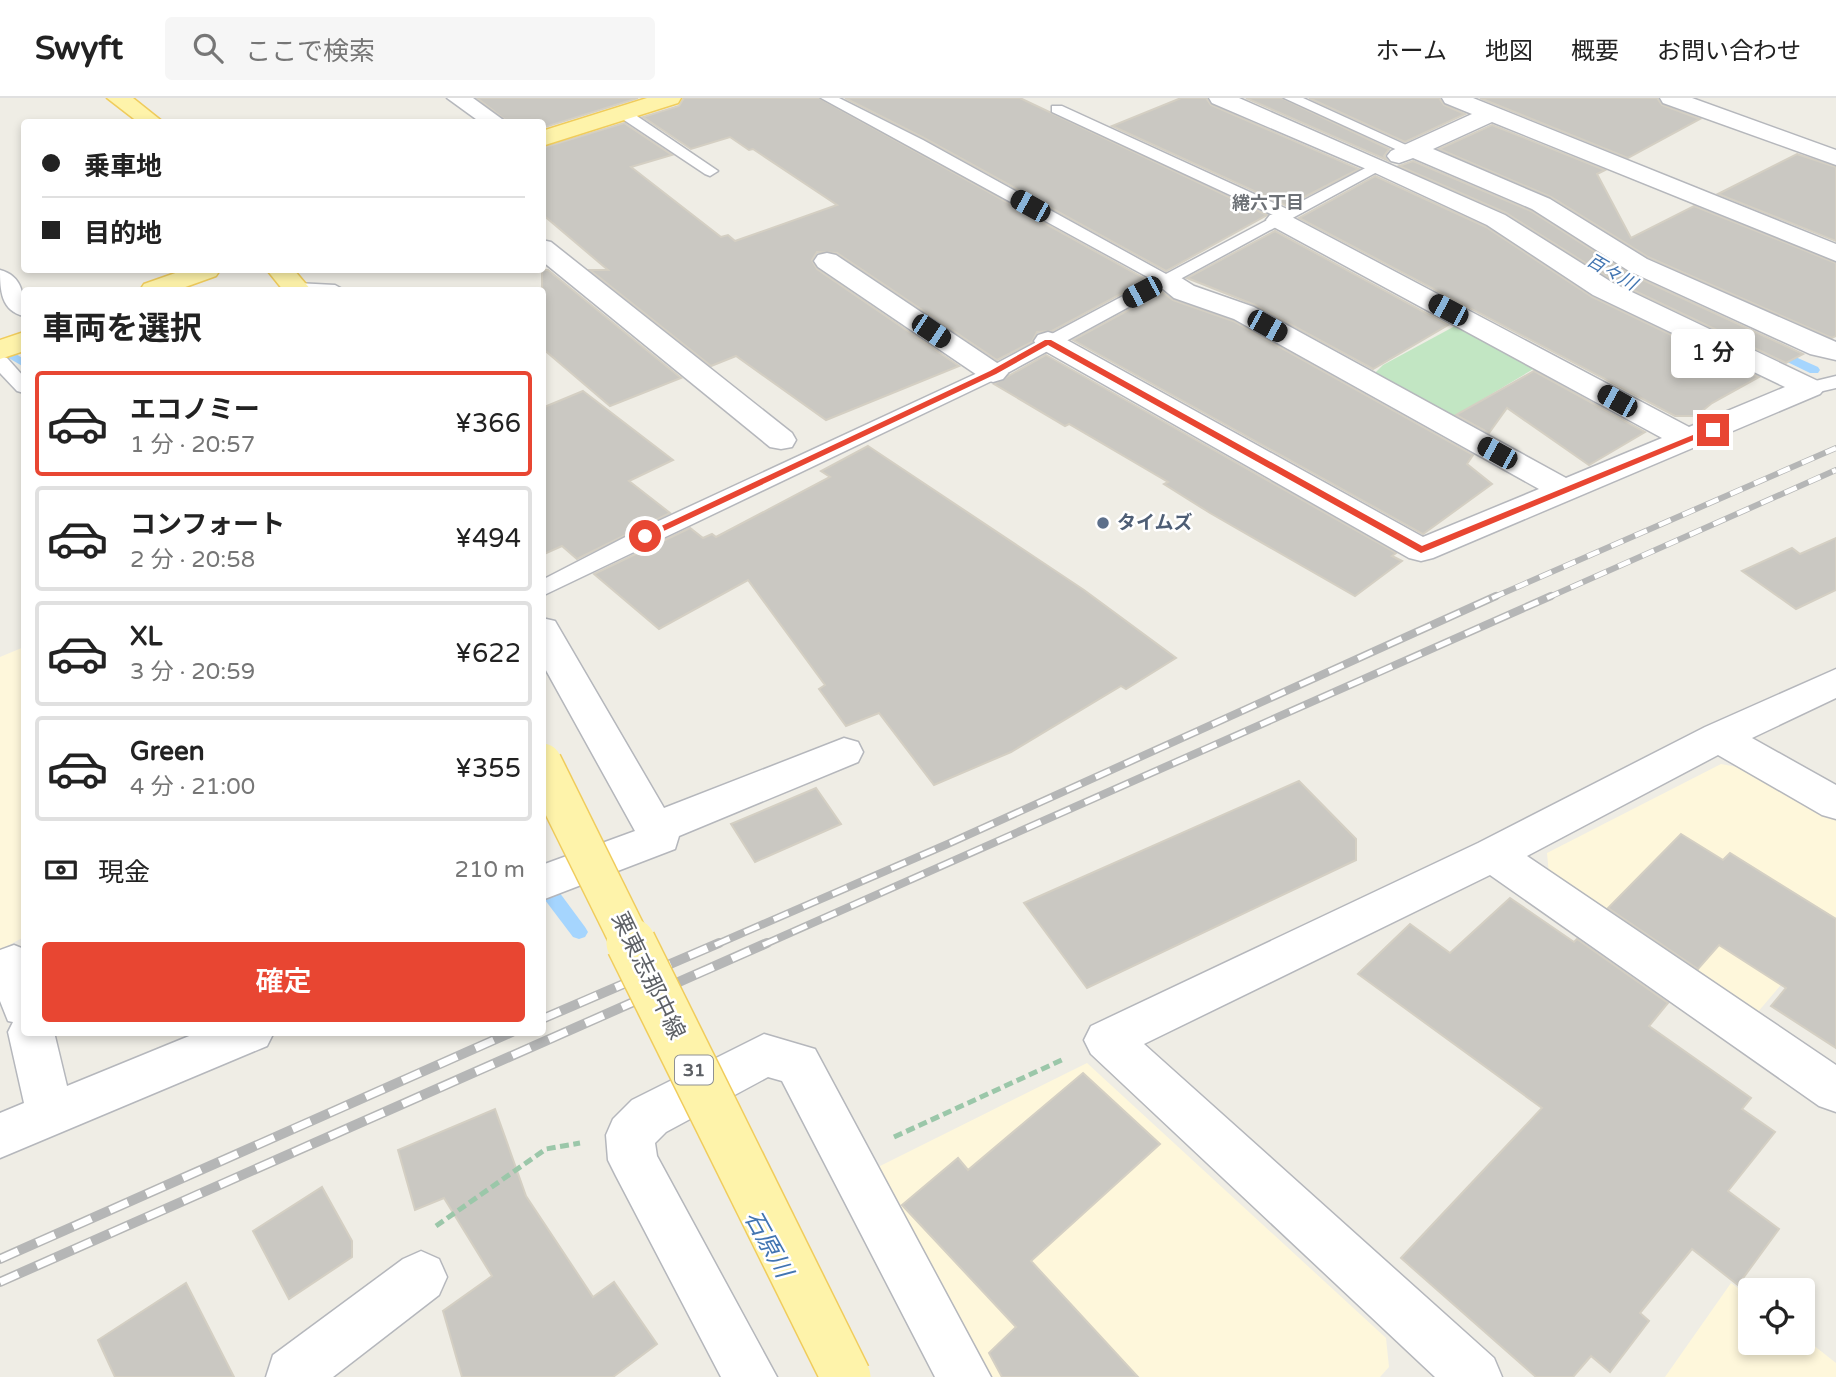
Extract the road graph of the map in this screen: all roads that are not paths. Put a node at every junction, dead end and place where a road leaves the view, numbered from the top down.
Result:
1 (118, 98) edge
2 (458, 98) edge
3 (670, 98) edge
4 (828, 98) edge
5 (1220, 98) edge
6 (1291, 98) edge
7 (1453, 98) edge
8 (1671, 98) edge
9 (1058, 109) dead end
10 (623, 113) junction
11 (1492, 113) junction
12 (148, 119) edge
13 (490, 119) edge
14 (546, 138) edge
15 (1411, 149) junction
16 (1836, 158) edge
17 (1380, 166) junction
18 (710, 172) dead end
19 (1282, 217) junction
20 (546, 251) edge
21 (1836, 253) edge
22 (827, 261) dead end
23 (199, 273) edge
24 (0, 278) edge
25 (1165, 280) junction
26 (291, 283) edge
27 (162, 287) edge
28 (316, 287) edge
29 (21, 304) edge
30 (1048, 341) junction
31 (21, 342) edge
32 (0, 350) edge
33 (1836, 351) edge
34 (0, 362) edge
35 (993, 373) junction
36 (21, 384) edge
37 (1823, 385) edge
38 (781, 440) dead end
39 (1689, 440) junction
40 (1566, 491) junction
41 (546, 587) edge
42 (546, 637) edge
43 (1836, 682) edge
44 (1719, 737) junction
45 (844, 752) dead end
46 (546, 770) edge
47 (1836, 804) edge
48 (655, 829) junction
49 (1493, 855) junction
50 (552, 879) edge
51 (14, 964) dead end
52 (21, 994) edge
53 (32, 1036) edge
54 (241, 1036) edge
55 (1836, 1091) edge
56 (51, 1116) junction
57 (0, 1136) edge
58 (421, 1277) road end
59 (1453, 1370) edge
60 (293, 1377) edge
61 (750, 1377) edge
62 (846, 1377) edge
63 (964, 1377) edge

1 - 12 main road
2 - 13 street
3 - 10 main road
4 - 25 lane
5 - 17 street
6 - 15 lane
7 - 11 street
8 - 16 street
9 - 19 lane
10 - 14 main road
10 - 18 lane
11 - 15 street
11 - 21 street
15 - 17 street
15 - 33 street
17 - 19 lane
17 - 37 street
19 - 25 lane
19 - 39 street
20 - 38 street
22 - 35 street
23 - 27 main road
24 - 29 street
25 - 30 lane
25 - 40 street
26 - 28 lane
30 - 35 lane
30 - 40 street
31 - 32 main road
34 - 36 lane
35 - 41 lane
37 - 39 street
39 - 40 street
42 - 48 street
43 - 44 street
44 - 47 street
44 - 49 street
45 - 48 street
46 - 62 main road, 栗東志那中線 / 31, bridge
48 - 50 street
49 - 55 street
49 - 59 street
51 - 52 street
53 - 56 street
54 - 56 street
56 - 57 street
58 - 60 street
61 - 63 street

